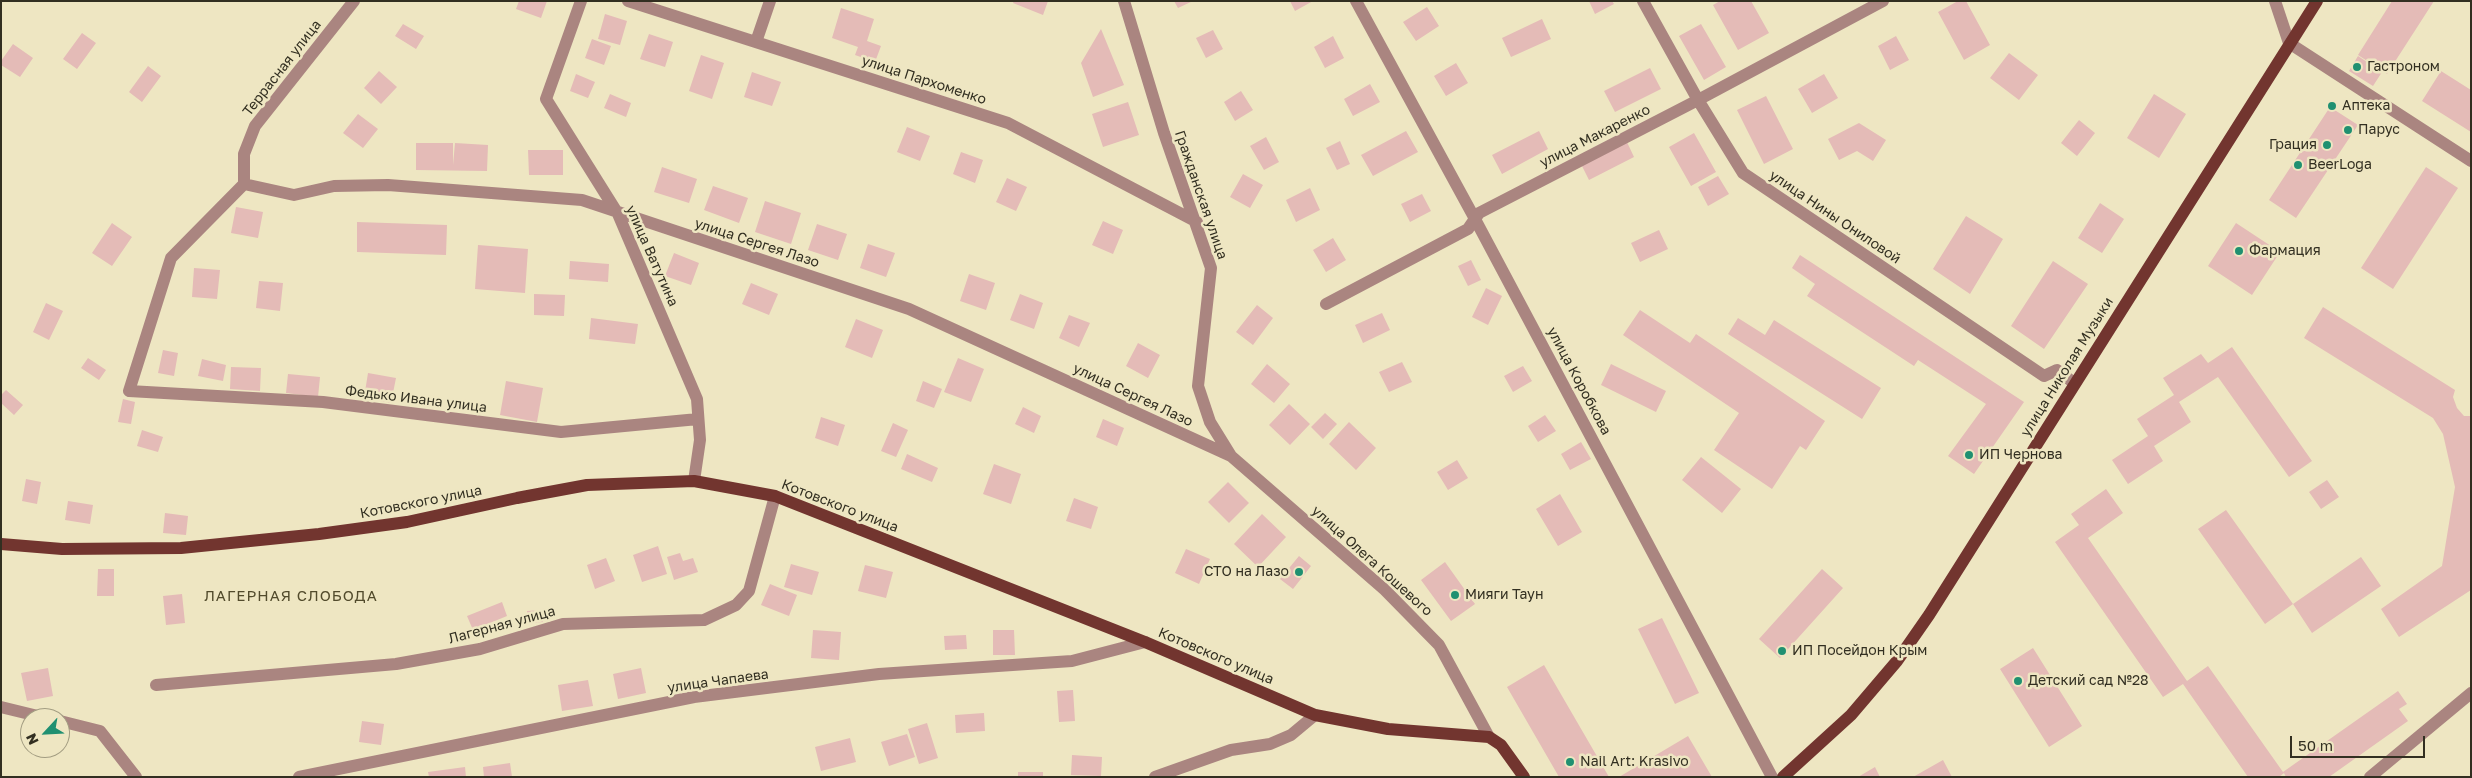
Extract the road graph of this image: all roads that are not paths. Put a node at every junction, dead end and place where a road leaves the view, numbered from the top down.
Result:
1 (354, 1) edge
2 (581, 1) edge
3 (628, 1) edge
4 (770, 1) edge
5 (1124, 1) edge
6 (1356, 1) edge
7 (1644, 1) edge
8 (1884, 1) edge
9 (2275, 1) edge
10 (2317, 1) edge
11 (756, 42) junction
12 (2289, 43) junction
13 (1698, 100) junction
14 (2471, 161) edge
15 (244, 184) junction
16 (618, 214) junction
17 (1475, 219) junction
18 (1197, 222) junction
19 (1326, 304) dead end
20 (2074, 383) junction
21 (698, 419) junction
22 (1231, 456) junction
23 (694, 481) junction
24 (775, 496) junction
25 (1, 544) edge
26 (1144, 642) junction
27 (156, 685) dead end
28 (2471, 693) edge
29 (1, 707) edge
30 (20, 712) edge
31 (1315, 715) junction
32 (70, 724) edge
33 (1489, 737) junction
34 (136, 777) edge
35 (299, 777) edge
36 (1155, 777) edge
37 (1524, 777) edge
38 (1772, 777) edge
39 (1783, 777) edge
40 (2370, 777) edge

1 - 15 street, Террасная улица
2 - 16 street, улица Ватутина
3 - 11 street, улица Пархоменко
4 - 11 street
5 - 18 street, Гражданская улица
6 - 17 street, улица Коробкова
7 - 13 street, улица Нины Ониловой
8 - 13 street, улица Макаренко
9 - 12 street
10 - 12 main road, улица Николая Музыки
11 - 18 street, улица Пархоменко
12 - 14 street
12 - 20 main road, улица Николая Музыки
13 - 17 street, улица Макаренко
13 - 20 street, улица Нины Ониловой
15 - 16 street, улица Сергея Лазо
15 - 21 street, Федько Ивана улица
16 - 21 street, улица Ватутина
16 - 22 street, улица Сергея Лазо
17 - 19 street, улица Макаренко
17 - 38 street, улица Коробкова
18 - 22 street, Гражданская улица
20 - 39 main road, улица Николая Музыки
21 - 23 street, улица Ватутина
22 - 33 street, улица Олега Кошевого
23 - 24 main road, Котовского улица
23 - 25 main road, Котовского улица
24 - 26 main road, Котовского улица
24 - 27 street, Лагерная улица
26 - 31 main road, Котовского улица
26 - 35 street, улица Чапаева
28 - 40 street
29 - 30 street
31 - 33 main road, Котовского улица
31 - 36 street
32 - 34 street
33 - 37 main road, улица Олега Кошевого

